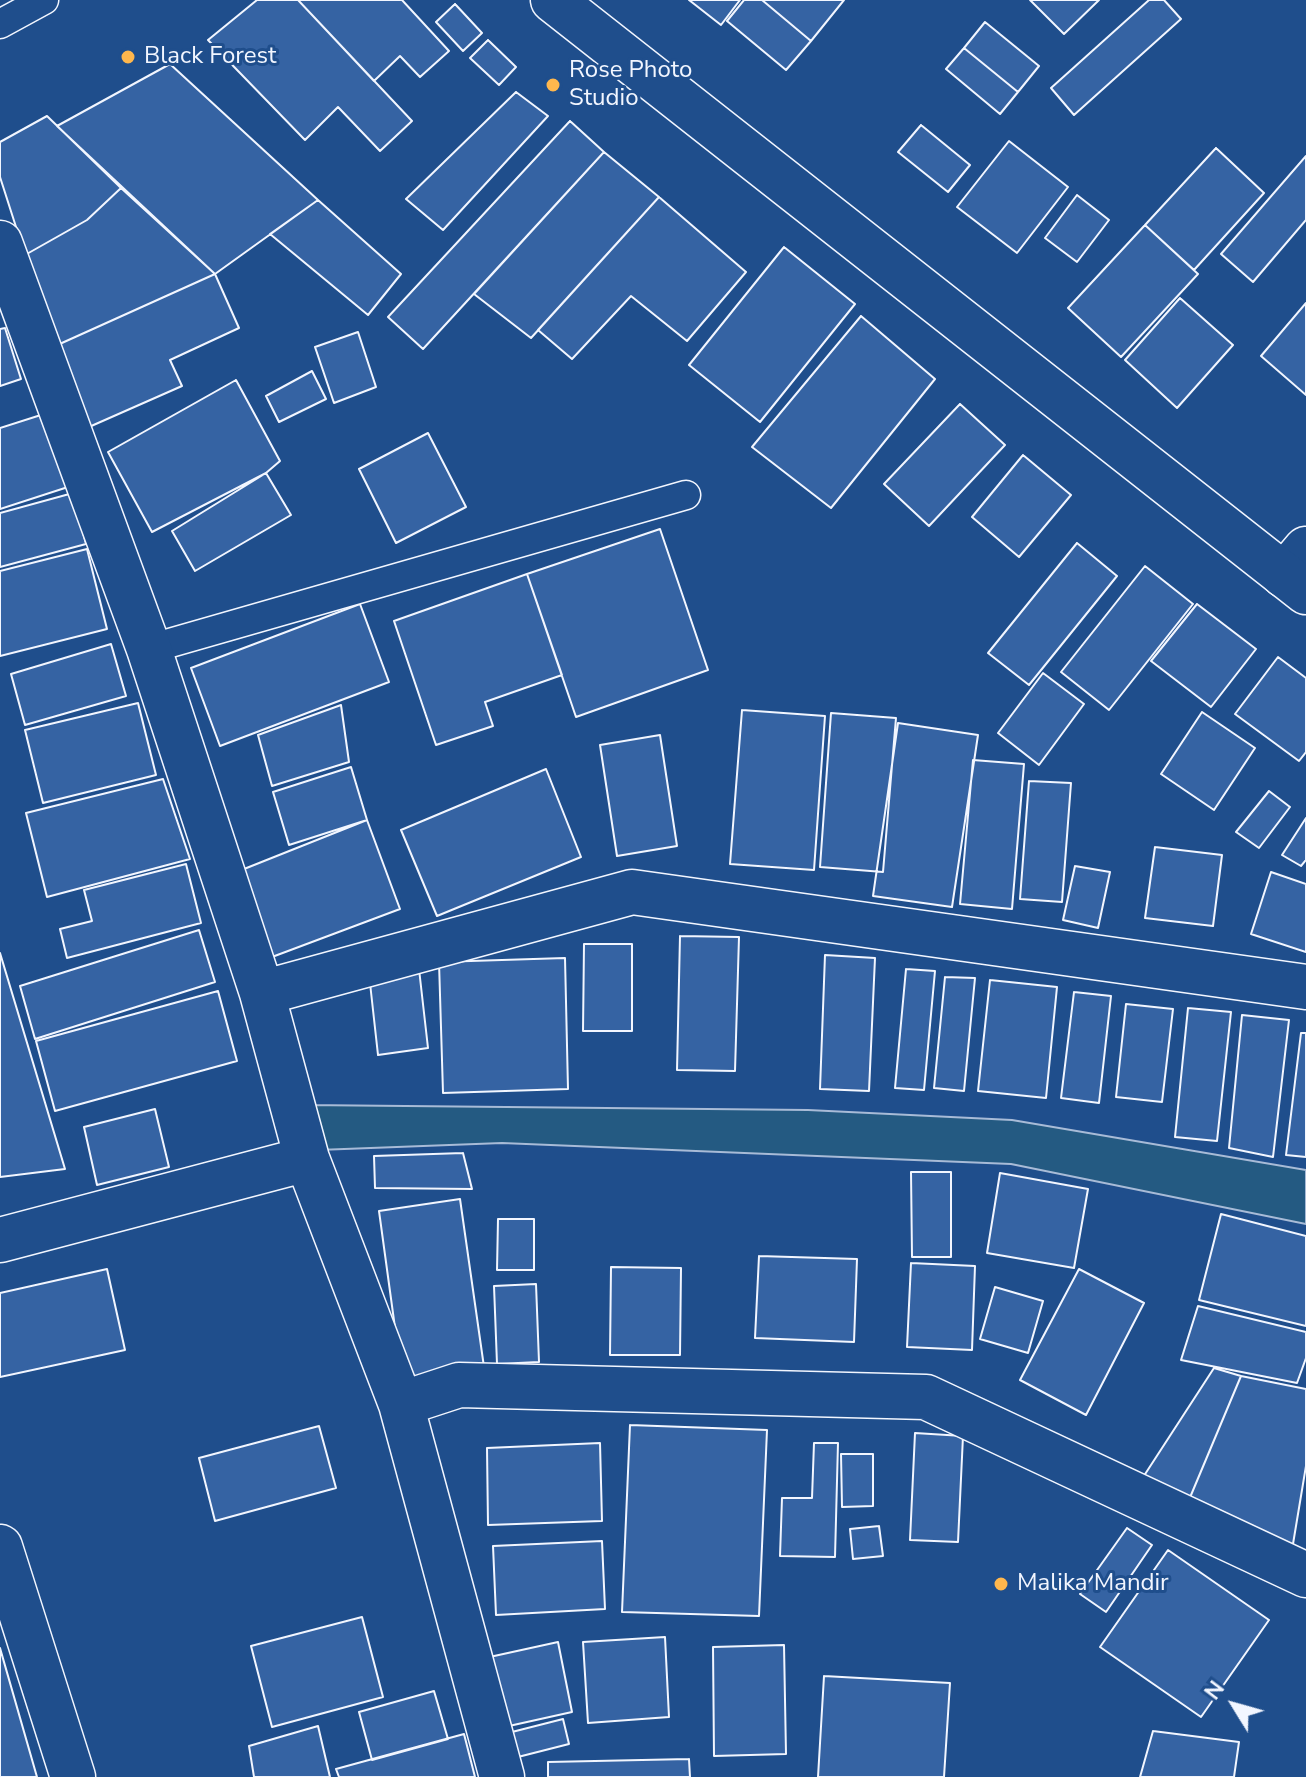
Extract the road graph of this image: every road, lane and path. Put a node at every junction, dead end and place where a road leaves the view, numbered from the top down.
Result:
1 (44, 0) edge
2 (553, 0) edge
3 (0, 24) edge
4 (0, 243) edge
5 (686, 495) dead end
6 (1299, 572) edge
7 (149, 649) junction
8 (1306, 987) edge
9 (262, 993) junction
10 (307, 1159) junction
11 (0, 1240) edge
12 (401, 1404) junction
13 (0, 1547) edge
14 (1306, 1575) edge
15 (73, 1777) edge
16 (502, 1777) edge

1 - 3 lane
2 - 6 street
4 - 7 street
5 - 7 lane
7 - 9 street
8 - 9 street
9 - 10 street
10 - 11 street
10 - 12 street
12 - 14 street
12 - 16 street
13 - 15 street

